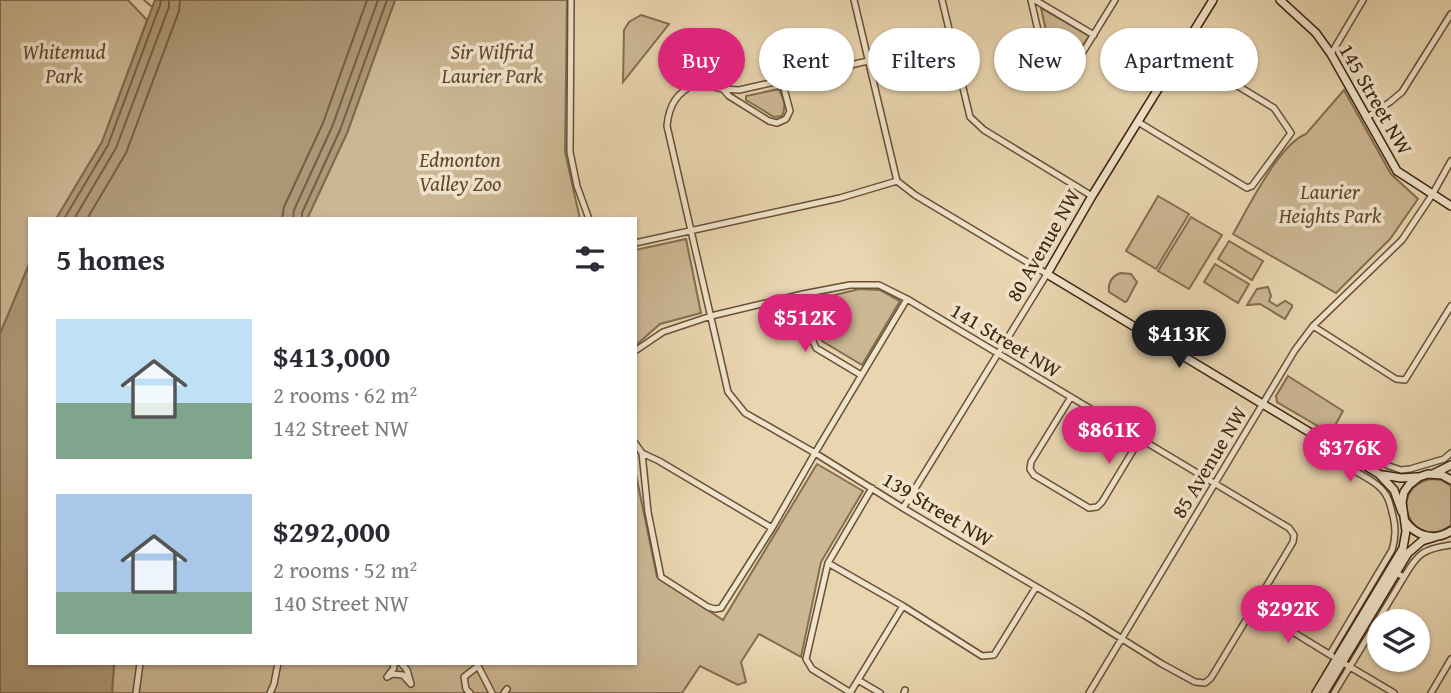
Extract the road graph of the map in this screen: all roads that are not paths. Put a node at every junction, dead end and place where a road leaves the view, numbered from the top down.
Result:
1 (570, 0) edge
2 (854, 0) edge
3 (942, 0) edge
4 (1033, 0) edge
5 (1115, 0) edge
6 (1213, 0) edge
7 (1280, 0) edge
8 (1363, 0) edge
9 (1451, 14) edge
10 (1196, 28) edge
11 (1094, 35) junction
12 (1331, 54) junction
13 (868, 61) joint
14 (854, 64) edge
15 (683, 91) edge
16 (725, 91) edge
17 (784, 91) edge
18 (875, 91) edge
19 (1157, 91) edge
20 (1246, 91) edge
21 (1366, 118) junction
22 (1138, 122) junction
23 (1451, 161) edge
24 (897, 181) junction
25 (1432, 195) junction
26 (1092, 196) junction
27 (1451, 206) edge
28 (588, 217) edge
29 (691, 231) junction
30 (637, 243) edge
31 (1048, 274) junction
32 (803, 294) junction
33 (907, 299) junction
34 (1451, 306) edge
35 (711, 316) junction
36 (1313, 326) junction
37 (637, 350) edge
38 (999, 354) junction
39 (861, 375) junction
40 (1071, 397) junction
41 (1262, 403) junction
42 (1140, 439) junction
43 (1325, 441) junction
44 (637, 446) edge
45 (642, 453) junction
46 (815, 453) junction
47 (1451, 453) edge
48 (1451, 465) edge
49 (1379, 474) junction
50 (1428, 474) junction
51 (1419, 477) junction
52 (1451, 480) edge
53 (1214, 483) junction
54 (872, 488) junction
55 (903, 508) junction
56 (1403, 516) junction
57 (772, 528) junction
58 (1449, 533) edge
59 (1435, 537) junction
60 (1451, 545) edge
61 (828, 563) junction
62 (1400, 575) junction
63 (1036, 587) junction
64 (903, 606) junction
65 (1254, 608) junction
66 (1122, 638) junction
67 (1451, 659) edge
68 (1340, 661) junction
69 (140, 665) edge
70 (278, 665) edge
71 (393, 665) edge
72 (403, 665) edge
73 (477, 665) edge
74 (479, 665) edge
75 (858, 680) junction
76 (411, 684) junction
77 (414, 692) edge
78 (136, 693) edge
79 (270, 693) edge
80 (470, 693) edge
81 (492, 693) edge
82 (850, 693) edge
83 (880, 693) edge
84 (1089, 693) edge
85 (1316, 693) edge
86 (1324, 693) edge
87 (1334, 693) edge
88 (1394, 693) edge
89 (1431, 693) edge

1 - 28 street
2 - 13 street
3 - 26 street
4 - 11 street
4 - 11 street
5 - 11 street
6 - 10 street, 80 Avenue NW
7 - 12 street, 145 Street NW
8 - 12 street
9 - 21 street
12 - 21 street, 145 Street NW
13 - 14 street
15 - 29 street
16 - 17 street
18 - 24 street
19 - 22 street, 80 Avenue NW
20 - 22 street
21 - 25 street, 145 Street NW
22 - 26 street, 80 Avenue NW
23 - 25 street, 85 Avenue NW
24 - 29 street
24 - 31 street
25 - 27 street, 145 Street NW
25 - 36 street, 85 Avenue NW
26 - 31 street, 80 Avenue NW
29 - 30 street
29 - 35 street, 139 Street NW
31 - 38 street, 80 Avenue NW
31 - 41 street
32 - 33 street, 141 Street NW
32 - 35 street
32 - 39 street
33 - 38 street, 141 Street NW
33 - 39 street
34 - 36 street
35 - 37 street
35 - 46 street, 139 Street NW
36 - 41 street, 85 Avenue NW
38 - 40 street, 141 Street NW
38 - 55 street, 80 Avenue NW
39 - 46 street
40 - 42 street, 141 Street NW
40 - 42 street
41 - 43 street
41 - 53 street, 85 Avenue NW
42 - 53 street, 141 Street NW
43 - 47 street
43 - 49 street
43 - 68 street
44 - 45 street
45 - 57 street
45 - 57 street
46 - 54 street, 139 Street NW
46 - 57 street
48 - 50 street
49 - 51 street
49 - 56 street
50 - 51 street
50 - 52 street
51 - 56 street
53 - 65 street, 141 Street NW
53 - 66 street, 85 Avenue NW
54 - 55 street, 139 Street NW
54 - 61 street
55 - 63 street, 139 Street NW
56 - 59 street
56 - 68 street
58 - 59 street
59 - 62 street
60 - 62 street
61 - 64 street
61 - 82 street
62 - 68 street
63 - 64 street
63 - 66 street, 139 Street NW
64 - 75 street
65 - 66 street, 139 Street NW
65 - 68 street
66 - 84 street, 85 Avenue NW
67 - 89 street
68 - 85 street
68 - 86 street
68 - 87 street
68 - 88 street
69 - 78 street
70 - 79 street
71 - 76 street
72 - 76 street
73 - 80 street
74 - 81 street
75 - 82 street
75 - 83 street
76 - 77 street

